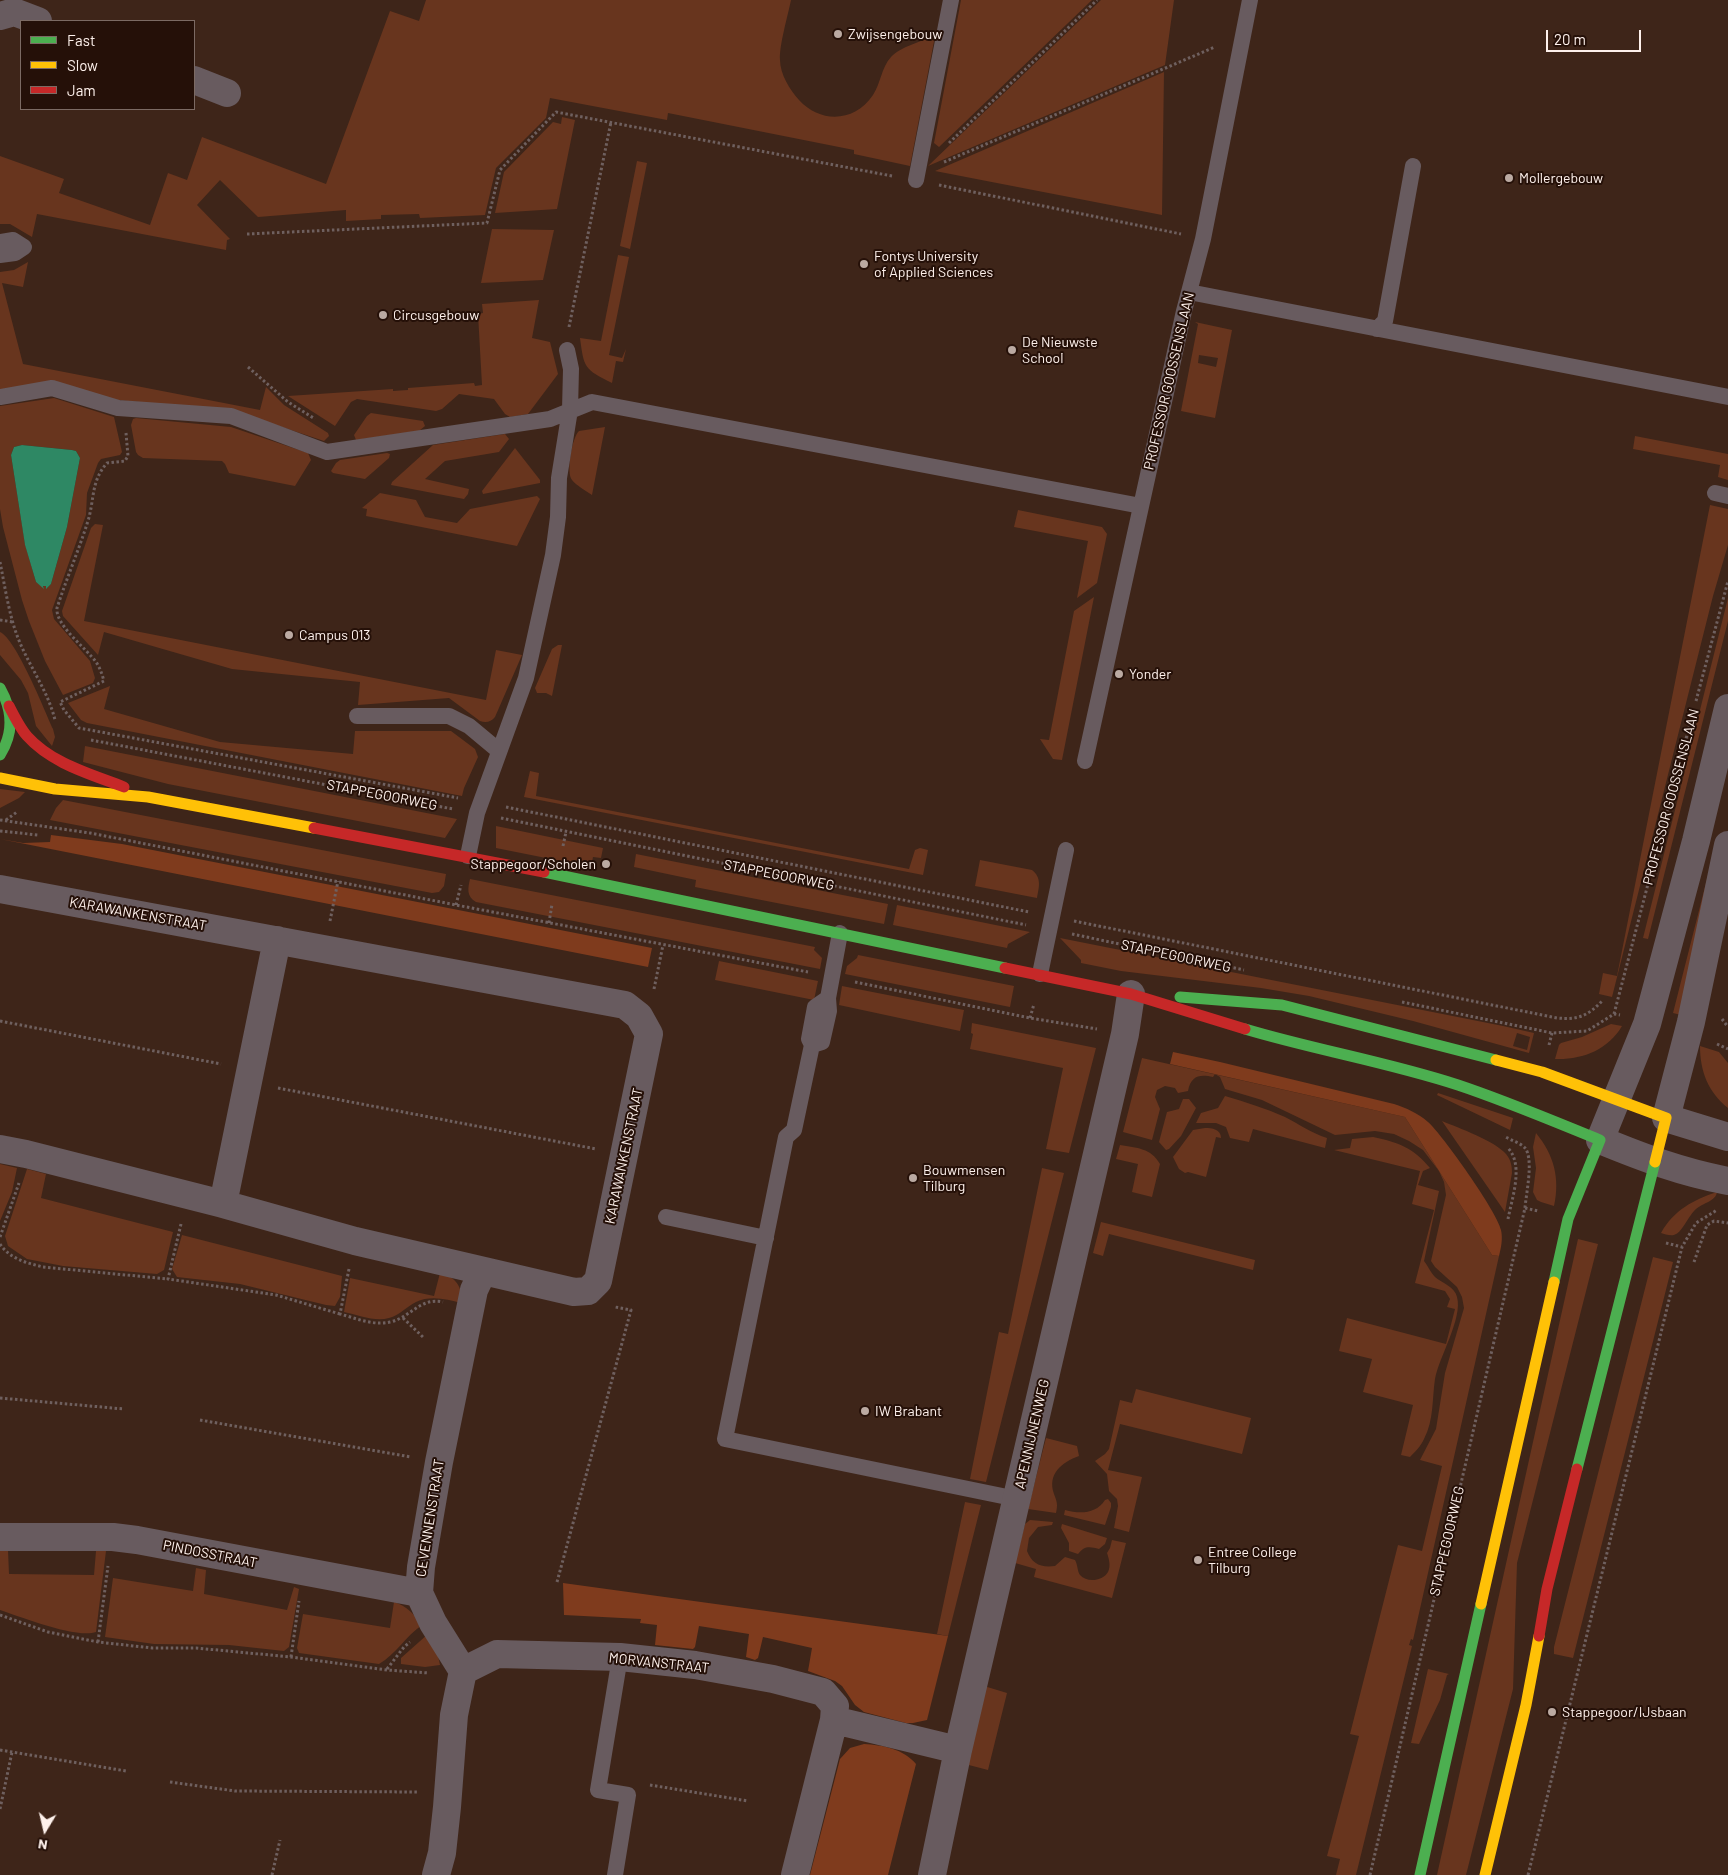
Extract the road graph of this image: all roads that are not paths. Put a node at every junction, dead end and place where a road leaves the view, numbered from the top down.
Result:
1 (951, 0) edge
2 (1250, 0) edge
3 (0, 16) edge
4 (35, 20) edge
5 (195, 80) edge
6 (227, 92) dead end
7 (1413, 166) dead end
8 (917, 177) road end
9 (0, 242) edge
10 (0, 255) edge
11 (1189, 292) junction
12 (1377, 328) junction
13 (567, 350) road end
14 (0, 397) edge
15 (1728, 397) edge
16 (570, 410) junction
17 (1141, 506) junction
18 (0, 688) edge
19 (9, 706) junction
20 (1728, 708) edge
21 (357, 716) dead end
22 (500, 751) junction
23 (0, 755) edge
24 (1085, 761) dead end
25 (0, 778) edge
26 (148, 797) junction
27 (1728, 845) edge
28 (1066, 850) dead end
29 (468, 856) junction
30 (0, 889) edge
31 (840, 933) junction
32 (277, 940) junction
33 (1040, 974) junction
34 (1131, 994) junction
35 (1616, 1099) junction
36 (1666, 1118) junction
37 (1728, 1137) edge
38 (1600, 1140) junction
39 (13, 1152) edge
40 (1654, 1162) junction
41 (1728, 1181) edge
42 (223, 1204) junction
43 (666, 1217) dead end
44 (766, 1238) junction
45 (483, 1272) junction
46 (1017, 1499) junction
47 (0, 1537) edge
48 (418, 1593) junction
49 (620, 1657) junction
50 (463, 1671) junction
51 (834, 1720) junction
52 (958, 1750) junction
53 (436, 1875) edge
54 (614, 1875) edge
55 (795, 1875) edge
56 (932, 1875) edge
57 (1420, 1875) edge
58 (1484, 1875) edge

1 - 8 lane
2 - 11 lane, PROFESSOR GOOSSENSLAAN
3 - 4 street
5 - 6 street
7 - 12 lane
9 - 10 lane
11 - 12 lane
11 - 17 lane, PROFESSOR GOOSSENSLAAN
12 - 15 lane
13 - 16 lane
14 - 16 lane
16 - 17 lane
16 - 22 lane
17 - 24 lane, PROFESSOR GOOSSENSLAAN
18 - 19 street
19 - 23 street
19 - 26 street
20 - 35 street
21 - 22 lane
22 - 29 lane
25 - 26 street
26 - 29 street
27 - 36 street
28 - 33 lane
29 - 31 street
30 - 32 street, KARAWANKENSTRAAT
31 - 33 street
31 - 44 lane
32 - 42 street
32 - 45 street, KARAWANKENSTRAAT
33 - 34 street
34 - 35 street
34 - 38 street
34 - 46 street, APENNIJNENWEG
35 - 36 street
35 - 38 street
36 - 37 street
36 - 40 street
38 - 40 street
38 - 57 street
39 - 42 street
40 - 41 street
40 - 58 street
42 - 45 street
43 - 44 lane
44 - 46 lane
45 - 48 street, CEVENNENSTRAAT
46 - 52 street, APENNIJNENWEG
47 - 48 street, PINDOSSTRAAT
48 - 50 street, CEVENNENSTRAAT
49 - 50 street, MORVANSTRAAT
49 - 51 street, MORVANSTRAAT
49 - 54 lane
50 - 53 street
51 - 52 street
51 - 55 street, MORVANSTRAAT
52 - 56 street, APENNIJNENWEG

